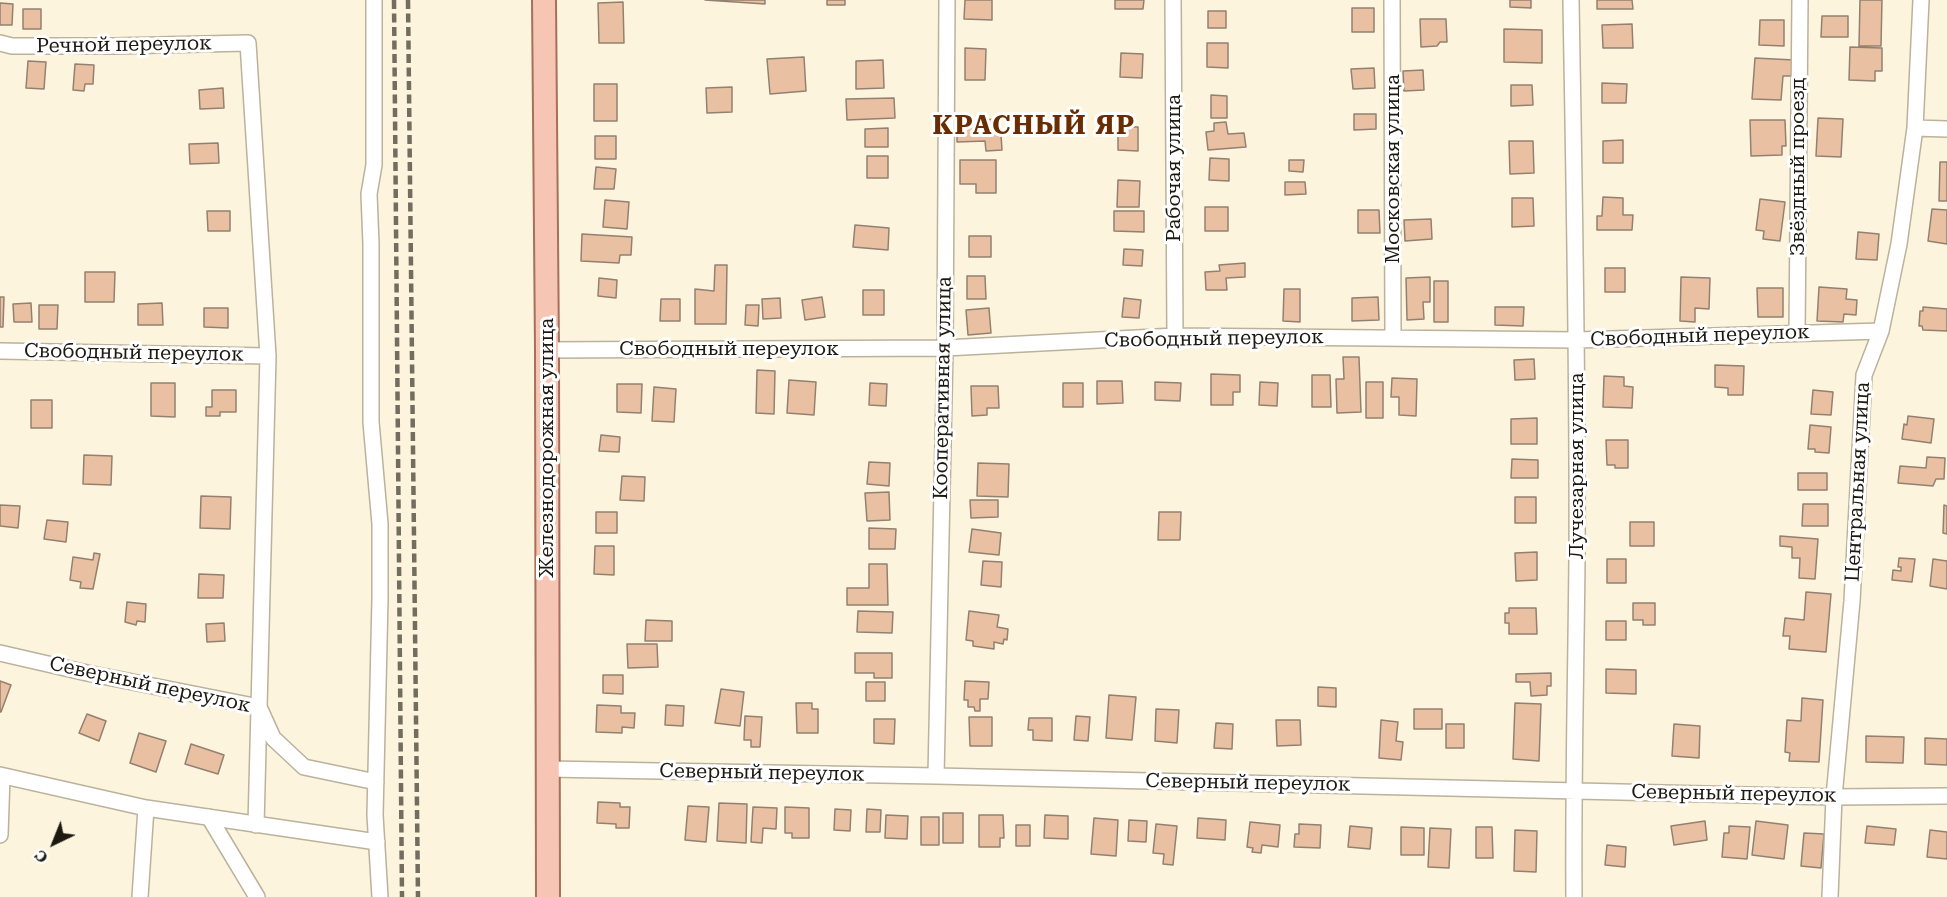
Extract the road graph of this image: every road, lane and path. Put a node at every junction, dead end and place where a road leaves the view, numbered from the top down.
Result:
1 (374, 0) edge
2 (544, 0) edge
3 (947, 0) edge
4 (1173, 0) edge
5 (1392, 0) edge
6 (1571, 0) edge
7 (1800, 0) edge
8 (1921, 0) edge
9 (0, 43) edge
10 (1915, 128) junction
11 (1947, 129) edge
12 (1881, 331) junction
13 (1797, 333) junction
14 (1175, 336) junction
15 (1393, 337) junction
16 (1577, 340) junction
17 (945, 348) junction
18 (547, 350) junction
19 (0, 351) edge
20 (268, 356) junction
21 (0, 653) edge
22 (259, 707) junction
23 (548, 770) junction
24 (1, 775) edge
25 (936, 776) junction
26 (376, 782) junction
27 (1573, 790) junction
28 (1834, 796) junction
29 (1947, 796) edge
30 (146, 808) junction
31 (209, 817) junction
32 (256, 825) junction
33 (0, 835) edge
34 (377, 842) junction
35 (140, 897) edge
36 (257, 897) edge
37 (380, 897) edge
38 (548, 897) edge
39 (1574, 897) edge
40 (1830, 897) edge

1 - 26 street
2 - 18 main road, Железнодорожная улица
3 - 17 street, Кооперативная улица
4 - 14 street, Рабочая улица
5 - 15 street, Московская улица
6 - 16 street, Лучезарная улица
7 - 13 street, Звёздный проезд
8 - 10 street, Центральная улица
9 - 20 street, Речной переулок
10 - 11 street
10 - 12 street, Центральная улица
12 - 13 street, Свободный переулок
12 - 28 street, Центральная улица
13 - 16 street, Свободный переулок
14 - 15 street, Свободный переулок
14 - 17 street, Свободный переулок
15 - 16 street, Свободный переулок
16 - 27 street, Лучезарная улица
17 - 18 street, Свободный переулок
17 - 25 street, Кооперативная улица
18 - 23 main road, Железнодорожная улица
19 - 20 street, Свободный переулок
20 - 22 street
21 - 22 street, Северный переулок
22 - 26 street, Северный переулок
22 - 32 street
23 - 25 street, Северный переулок
23 - 38 main road, Железнодорожная улица
24 - 30 street
24 - 33 street
25 - 27 street, Северный переулок
26 - 34 street
27 - 28 street, Северный переулок
27 - 39 street, Лучезарная улица
28 - 29 street, Северный переулок
28 - 40 street, Центральная улица
30 - 31 street
30 - 35 street
31 - 32 street
31 - 36 street
32 - 34 street
34 - 37 street

